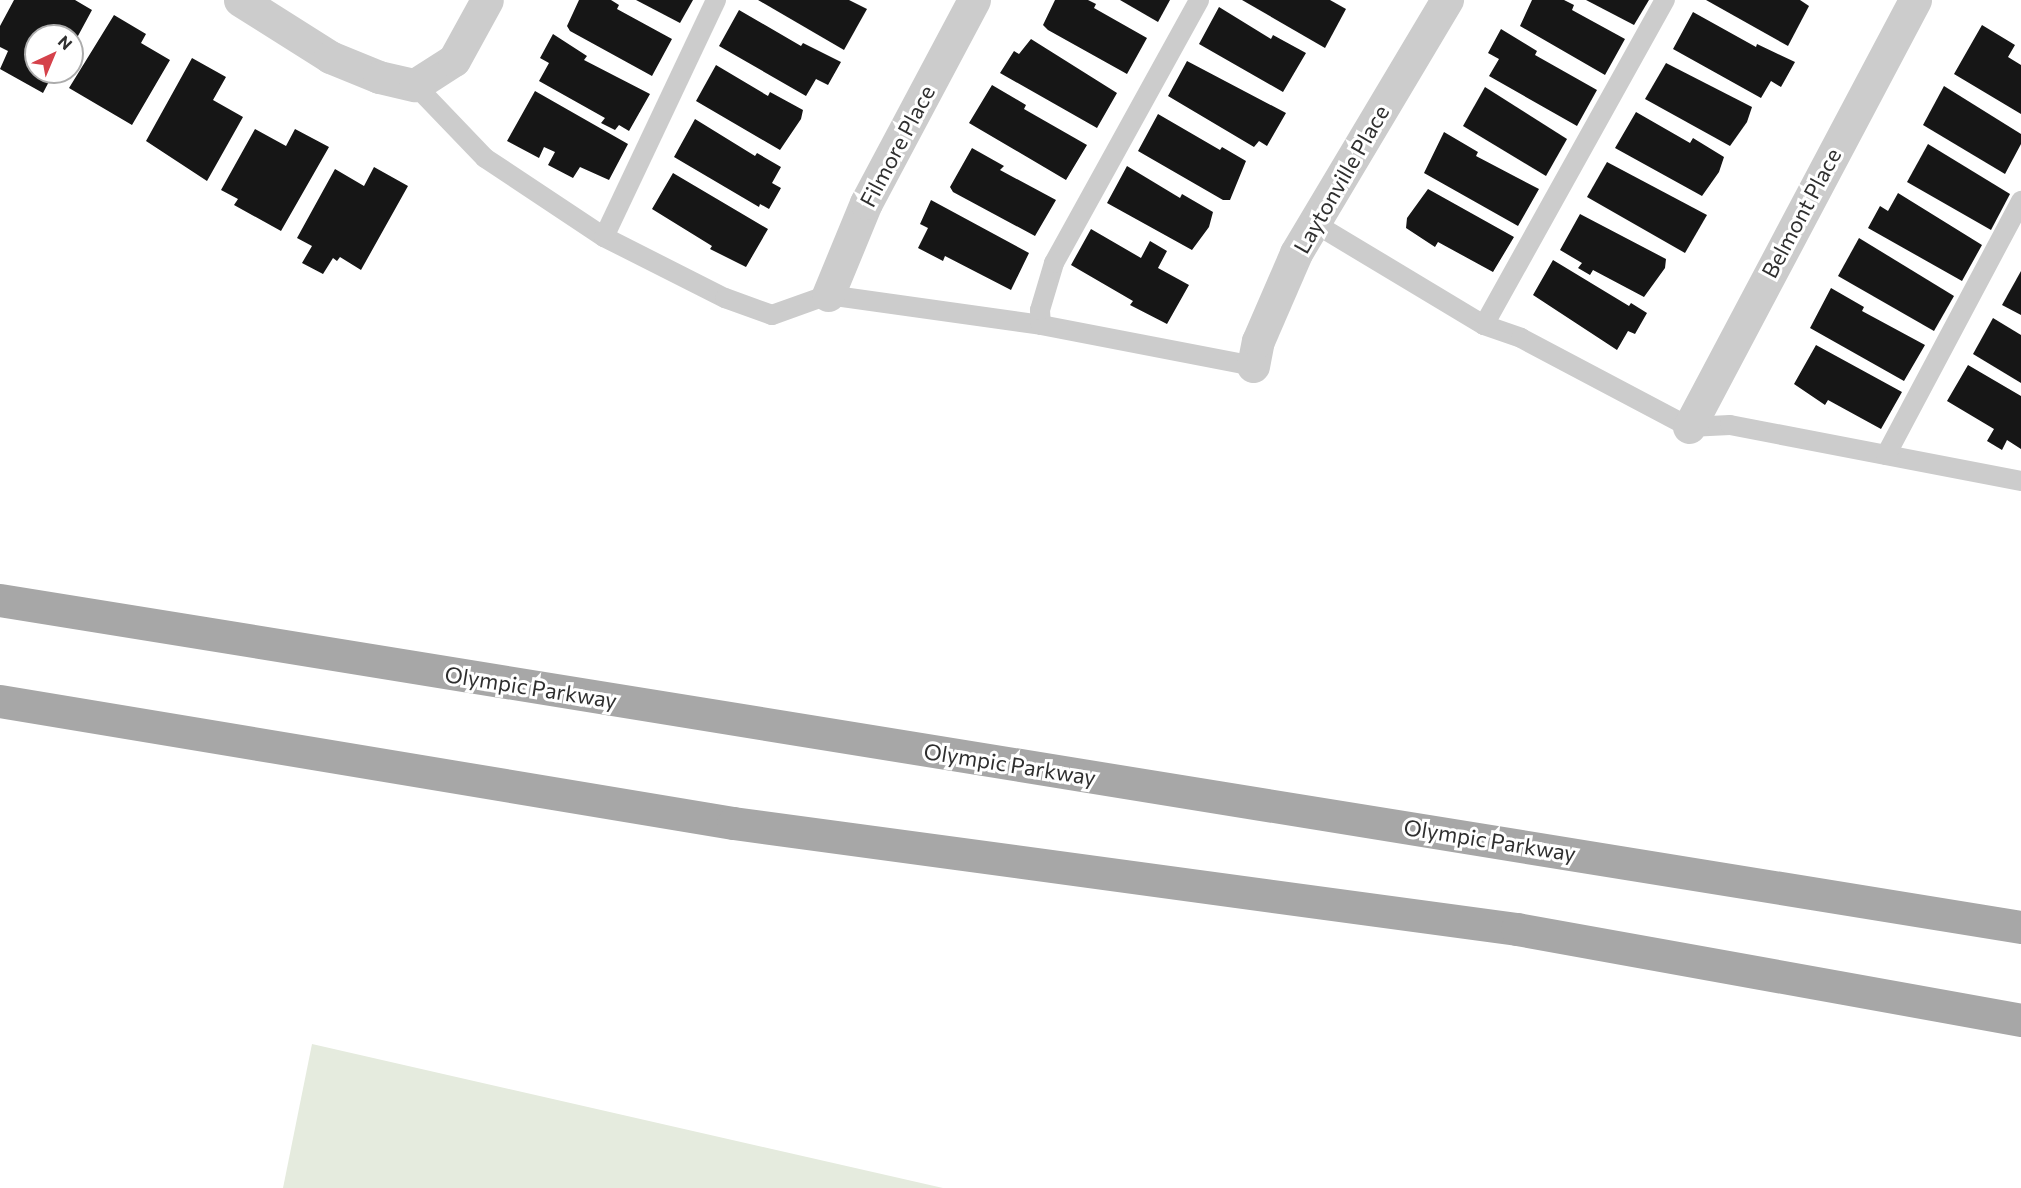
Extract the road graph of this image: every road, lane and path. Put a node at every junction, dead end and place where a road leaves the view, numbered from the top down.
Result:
1 (240, 0) edge
2 (487, 0) edge
3 (716, 0) edge
4 (974, 0) edge
5 (1199, 0) edge
6 (1447, 0) edge
7 (1665, 0) edge
8 (1915, 0) edge
9 (415, 85) junction
10 (2021, 201) edge
11 (1314, 223) junction
12 (604, 237) junction
13 (828, 295) junction
14 (1041, 325) junction
15 (1484, 325) junction
16 (1253, 366) joint
17 (1689, 427) junction
18 (1886, 455) junction
19 (2021, 481) edge
20 (0, 600) edge
21 (0, 701) edge
22 (2021, 927) edge
23 (2021, 1020) edge

1 - 9 street
2 - 9 street
3 - 12 lane
4 - 13 street, Filmore Place
5 - 14 lane
6 - 11 street, Laytonville Place
7 - 15 lane
8 - 17 street, Belmont Place
9 - 12 lane
10 - 18 lane
11 - 15 lane
11 - 16 street, Laytonville Place
12 - 13 lane
13 - 14 lane
14 - 16 lane
15 - 17 lane
17 - 18 lane
18 - 19 lane
20 - 22 main road, Olympic Parkway
21 - 23 main road

